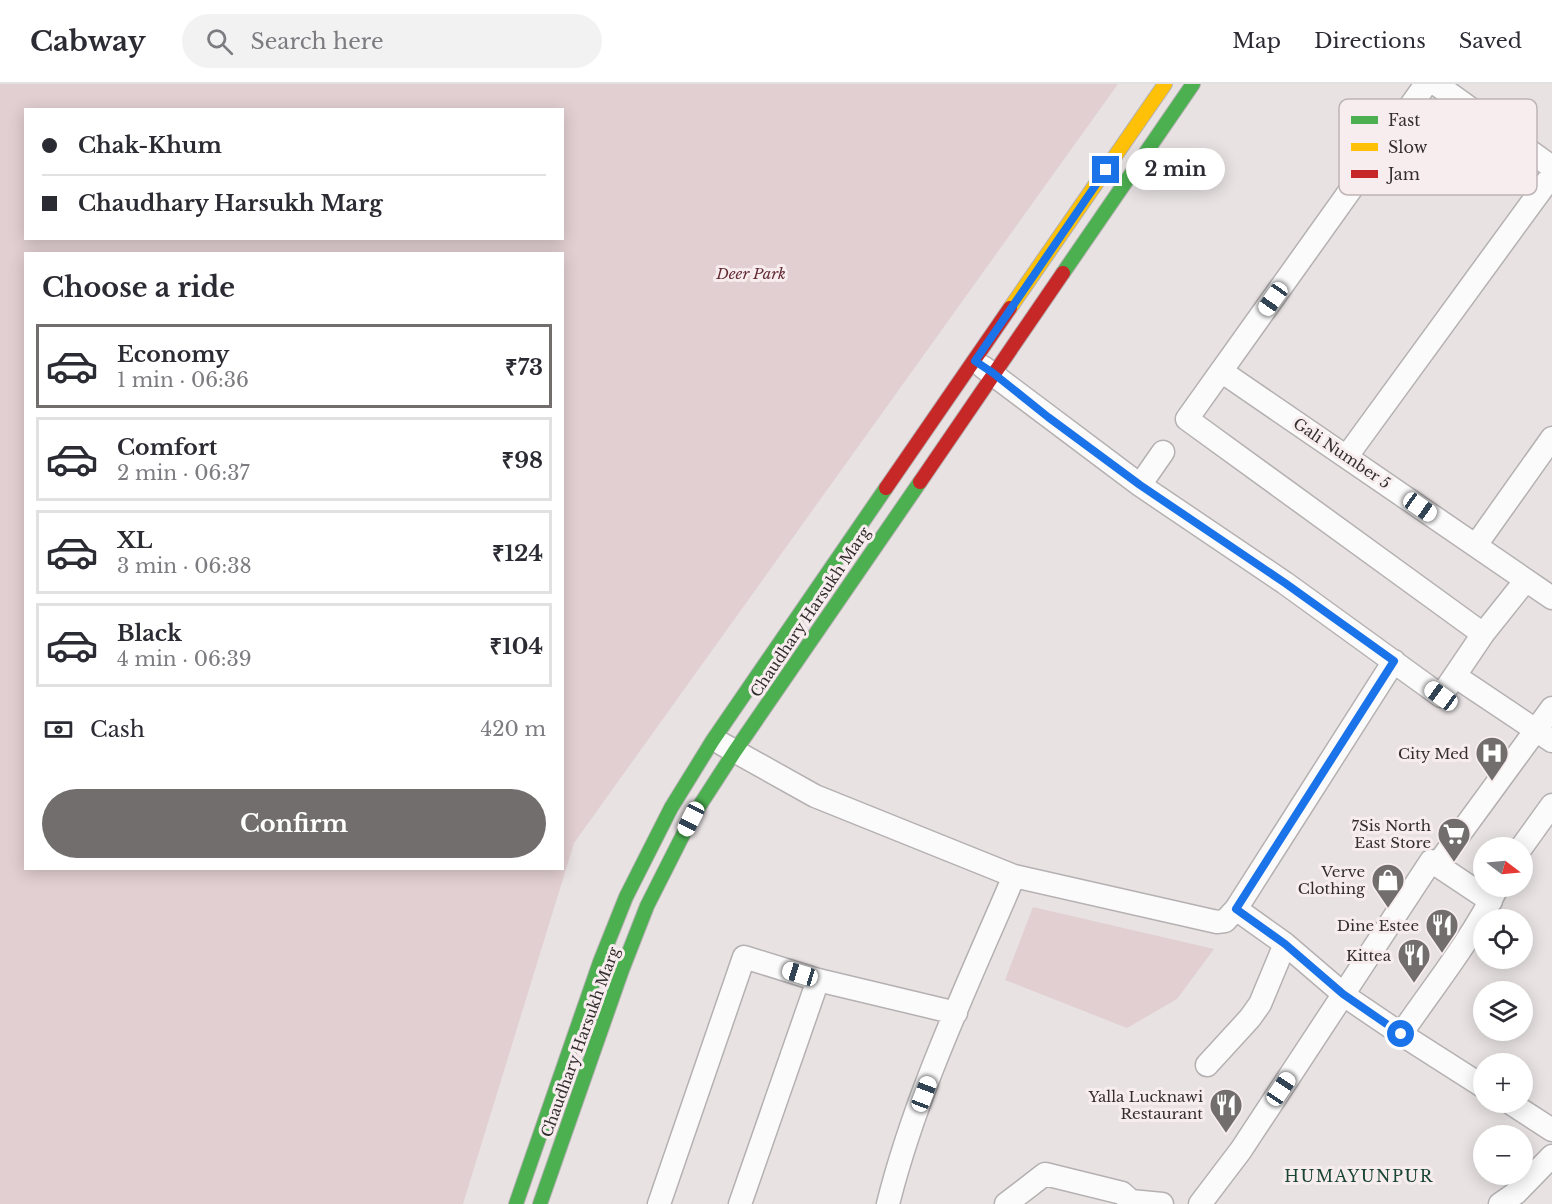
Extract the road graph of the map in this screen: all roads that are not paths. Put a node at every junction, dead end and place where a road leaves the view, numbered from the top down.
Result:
1 (1165, 84) edge
2 (1193, 84) edge
3 (1426, 84) edge
4 (1436, 84) edge
5 (1415, 99) edge
6 (1457, 99) edge
7 (1150, 104) junction
8 (1176, 122) junction
9 (1537, 156) edge
10 (1552, 167) edge
11 (1552, 175) edge
12 (1347, 195) edge
13 (984, 367) junction
14 (1221, 371) junction
15 (1552, 438) edge
16 (1163, 452) dead end
17 (1347, 456) junction
18 (1140, 485) junction
19 (1476, 545) junction
20 (1526, 580) junction
21 (1552, 598) edge
22 (1484, 634) junction
23 (1394, 661) junction
24 (1455, 676) junction
25 (1552, 708) edge
26 (1544, 736) edge
27 (713, 740) junction
28 (735, 751) junction
29 (1552, 806) edge
30 (1529, 837) edge
31 (1437, 865) junction
32 (1014, 876) junction
33 (1473, 883) edge
34 (1492, 897) edge
35 (1236, 909) junction
36 (1285, 944) junction
37 (818, 980) junction
38 (1343, 994) junction
39 (956, 1013) junction
40 (1401, 1034) junction
41 (1207, 1065) dead end
42 (1473, 1080) edge
43 (1526, 1113) edge
44 (1552, 1130) edge
45 (1552, 1156) edge
46 (516, 1204) edge
47 (540, 1204) edge
48 (659, 1204) edge
49 (740, 1204) edge
50 (888, 1204) edge
51 (1006, 1204) edge
52 (1162, 1204) edge
53 (1200, 1204) edge
54 (1500, 1204) edge

1 - 7 street, Chaudhary Harsukh Marg
2 - 8 street, Chaudhary Harsukh Marg
3 - 5 street
4 - 6 street
7 - 8 street
7 - 13 street, Chaudhary Harsukh Marg
8 - 13 street, Chaudhary Harsukh Marg
9 - 10 street
11 - 17 street
12 - 14 street
13 - 18 street
13 - 27 street, Chaudhary Harsukh Marg
13 - 28 street, Chaudhary Harsukh Marg
14 - 17 street, Gali Number 5
14 - 22 street
15 - 19 street
16 - 18 street
17 - 19 street, Gali Number 5
18 - 23 street
19 - 20 street, Gali Number 5
20 - 21 street, Gali Number 5
20 - 22 street
22 - 24 street
23 - 24 street
23 - 35 street
24 - 26 street
25 - 26 street
26 - 31 street
27 - 28 street
27 - 46 street, Chaudhary Harsukh Marg
28 - 32 street
28 - 47 street, Chaudhary Harsukh Marg
29 - 30 street
31 - 33 street
31 - 38 street
32 - 35 street
32 - 39 street
34 - 40 street
35 - 36 street
36 - 38 street
36 - 41 street
37 - 39 street
37 - 48 street
37 - 49 street
38 - 40 street
38 - 53 street
39 - 50 street
40 - 42 street
43 - 44 street
45 - 54 street
51 - 52 street

